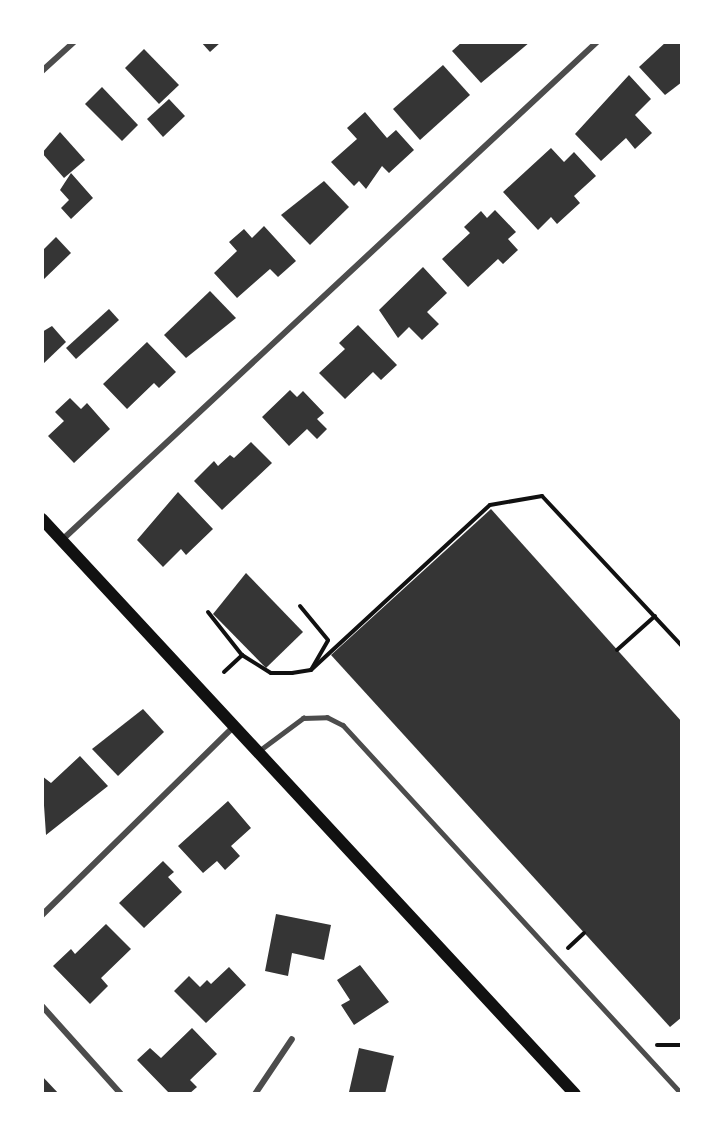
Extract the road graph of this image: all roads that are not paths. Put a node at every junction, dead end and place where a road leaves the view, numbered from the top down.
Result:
1 (74, 42) edge
2 (597, 42) edge
3 (42, 71) edge
4 (42, 519) edge
5 (62, 540) junction
6 (233, 727) junction
7 (257, 752) junction
8 (42, 915) edge
9 (42, 1006) edge
10 (292, 1039) dead end
11 (121, 1094) edge
12 (255, 1094) edge
13 (575, 1094) edge
14 (682, 1094) edge

1 - 3 street
2 - 5 street
4 - 5 main road
5 - 6 main road
6 - 7 main road
6 - 8 street
7 - 13 main road
7 - 14 lane
9 - 11 street
10 - 12 street

